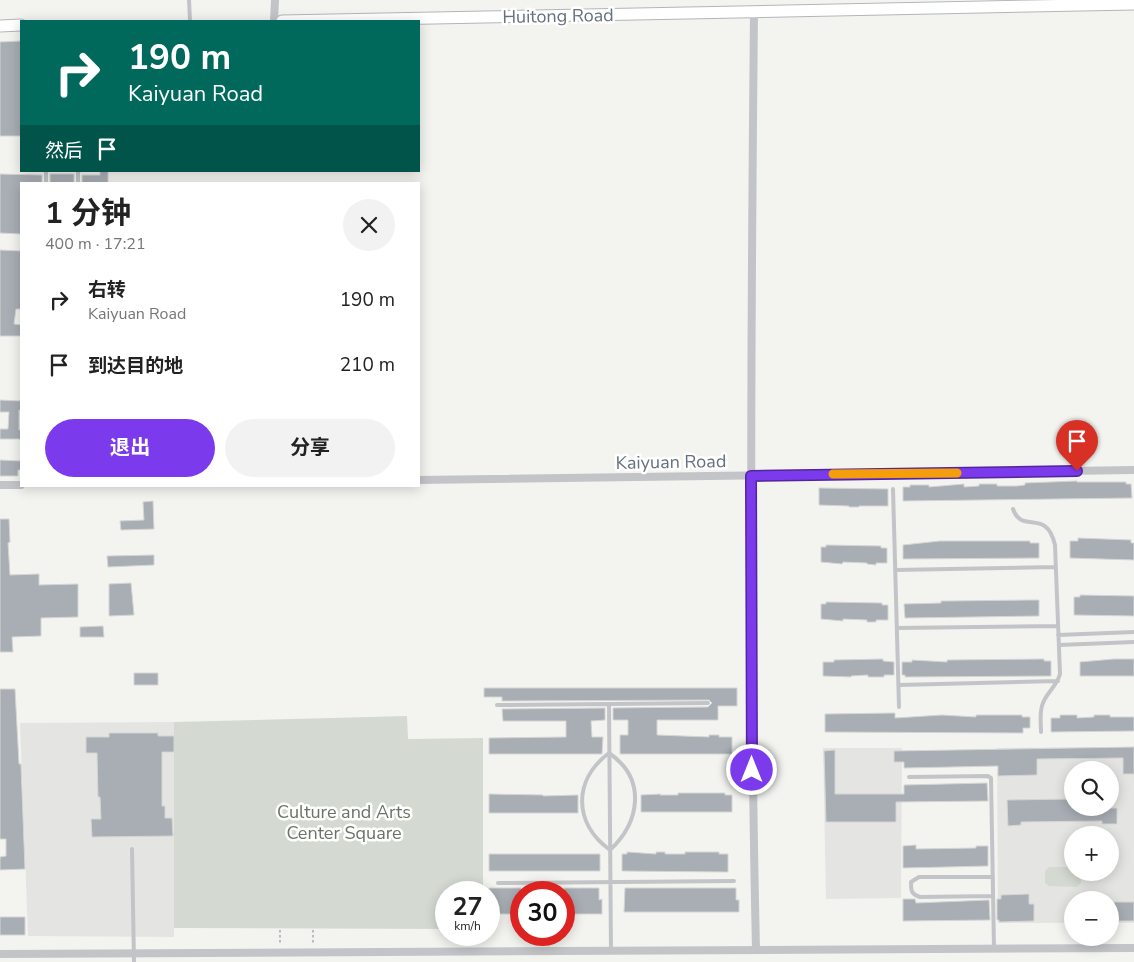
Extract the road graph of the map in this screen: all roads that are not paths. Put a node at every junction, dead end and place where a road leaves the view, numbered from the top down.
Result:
1 (189, 0) edge
2 (275, 0) edge
3 (1133, 0) edge
4 (1134, 4) edge
5 (1134, 10) edge
6 (754, 12) junction
7 (190, 20) edge
8 (274, 20) edge
9 (334, 20) edge
10 (20, 25) edge
11 (0, 26) edge
12 (1134, 470) edge
13 (751, 476) junction
14 (420, 480) edge
15 (0, 485) edge
16 (20, 485) edge
17 (893, 489) dead end
18 (1013, 510) dead end
19 (1056, 567) junction
20 (895, 570) junction
21 (1058, 626) junction
22 (897, 628) junction
23 (1134, 632) edge
24 (1058, 635) junction
25 (1134, 642) edge
26 (1059, 645) junction
27 (1058, 681) junction
28 (898, 685) junction
29 (708, 703) dead end
30 (609, 704) junction
31 (497, 705) dead end
32 (899, 707) dead end
33 (1041, 732) dead end
34 (610, 753) junction
35 (909, 777) dead end
36 (132, 848) dead end
37 (610, 850) junction
38 (993, 877) junction
39 (734, 881) dead end
40 (610, 882) junction
41 (500, 883) edge
42 (994, 896) junction
43 (994, 948) junction
44 (1134, 948) edge
45 (756, 950) junction
46 (611, 951) junction
47 (134, 953) junction
48 (0, 954) edge
49 (134, 962) edge

1 - 7 lane
2 - 8 street
3 - 4 street
4 - 5 street
4 - 6 street, Huitong Road
6 - 9 street, Huitong Road
6 - 13 street
10 - 11 street
12 - 13 street, Kaiyuan Road
13 - 14 street, Kaiyuan Road
13 - 45 street
15 - 16 street
17 - 20 lane
18 - 19 lane
19 - 20 lane
19 - 21 lane
20 - 22 lane
21 - 22 lane
21 - 24 lane
22 - 28 lane
23 - 24 lane
24 - 26 lane
25 - 26 lane
26 - 27 lane
27 - 28 lane
27 - 33 lane
28 - 32 lane
29 - 30 lane
30 - 31 lane
30 - 34 lane
34 - 37 lane
34 - 37 lane
34 - 37 lane
35 - 38 lane
36 - 47 lane
37 - 40 lane
38 - 42 lane
38 - 42 lane
39 - 40 lane
40 - 41 lane
40 - 46 lane
42 - 43 lane
43 - 44 street
43 - 45 street
45 - 46 street
46 - 47 street
47 - 48 street
47 - 49 lane

